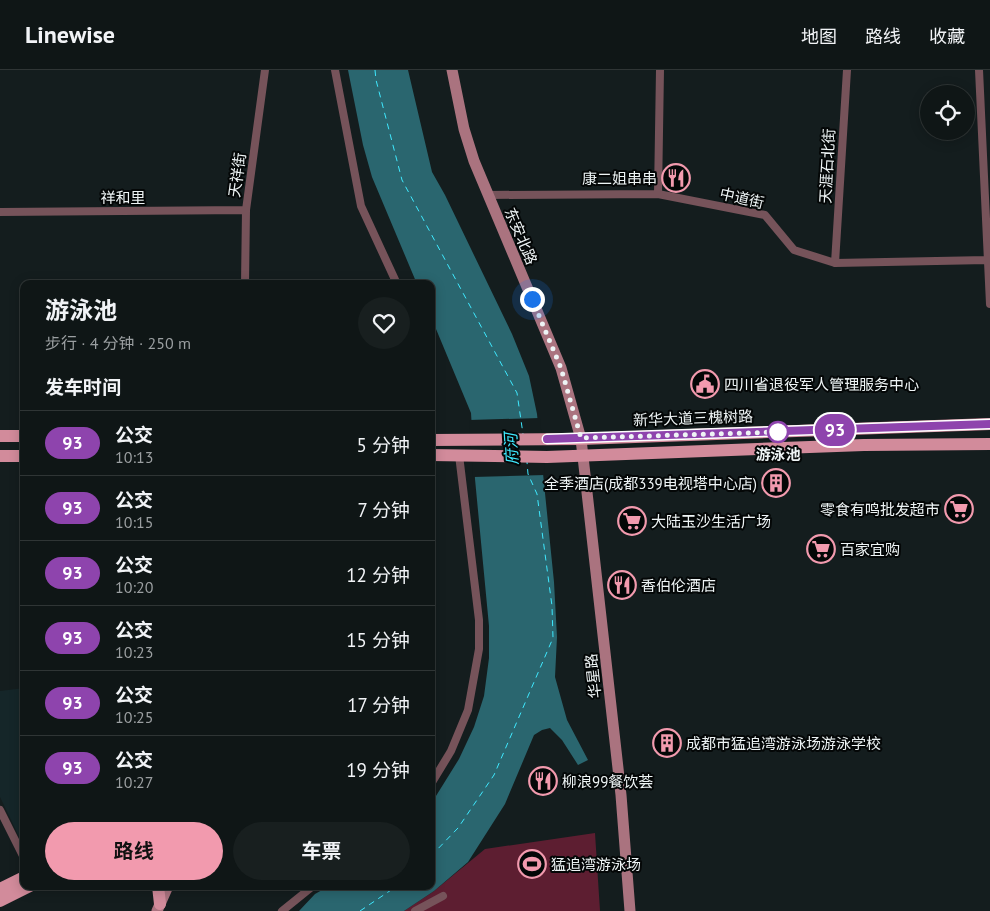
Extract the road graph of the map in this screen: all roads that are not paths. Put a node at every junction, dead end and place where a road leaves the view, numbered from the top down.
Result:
1 (265, 70) edge
2 (335, 70) edge
3 (452, 70) edge
4 (660, 70) edge
5 (846, 70) edge
6 (979, 70) edge
7 (658, 194) junction
8 (488, 195) junction
9 (246, 210) junction
10 (0, 212) edge
11 (988, 225) edge
12 (987, 260) junction
13 (835, 263) junction
14 (245, 280) edge
15 (395, 280) edge
16 (990, 304) edge
17 (990, 424) edge
18 (0, 436) edge
19 (20, 436) edge
20 (581, 438) junction
21 (435, 440) edge
22 (990, 444) edge
23 (435, 455) edge
24 (0, 456) edge
25 (20, 456) edge
26 (465, 456) junction
27 (583, 456) junction
28 (435, 777) edge
29 (0, 810) edge
30 (20, 850) edge
31 (20, 879) edge
32 (0, 889) edge
33 (22, 890) edge
34 (158, 890) edge
35 (166, 890) edge
36 (308, 890) edge
37 (442, 896) dead end
38 (0, 901) edge
39 (159, 907) edge
40 (282, 911) edge
41 (415, 911) edge
42 (630, 911) edge

1 - 9 street, 天祥街
2 - 15 street
3 - 8 street, 东安北路
4 - 7 street
5 - 13 street, 天涯石北街
6 - 11 street
7 - 8 street, 中道街
7 - 13 street, 中道街
8 - 20 street, 东安北路
9 - 10 street, 祥和里
9 - 14 street, 天祥街
11 - 12 street
12 - 13 street, 中道街
12 - 16 street
17 - 20 main road, 新华大道三槐树路
18 - 19 main road
20 - 21 main road, 新华大道三槐树路
20 - 27 street, 华星路
22 - 27 main road
23 - 26 main road
24 - 25 main road
26 - 27 main road
26 - 28 street
27 - 42 street, 华星路
29 - 30 street
31 - 32 main road
33 - 38 main road
34 - 39 main road
35 - 39 street
36 - 40 street
37 - 41 street

